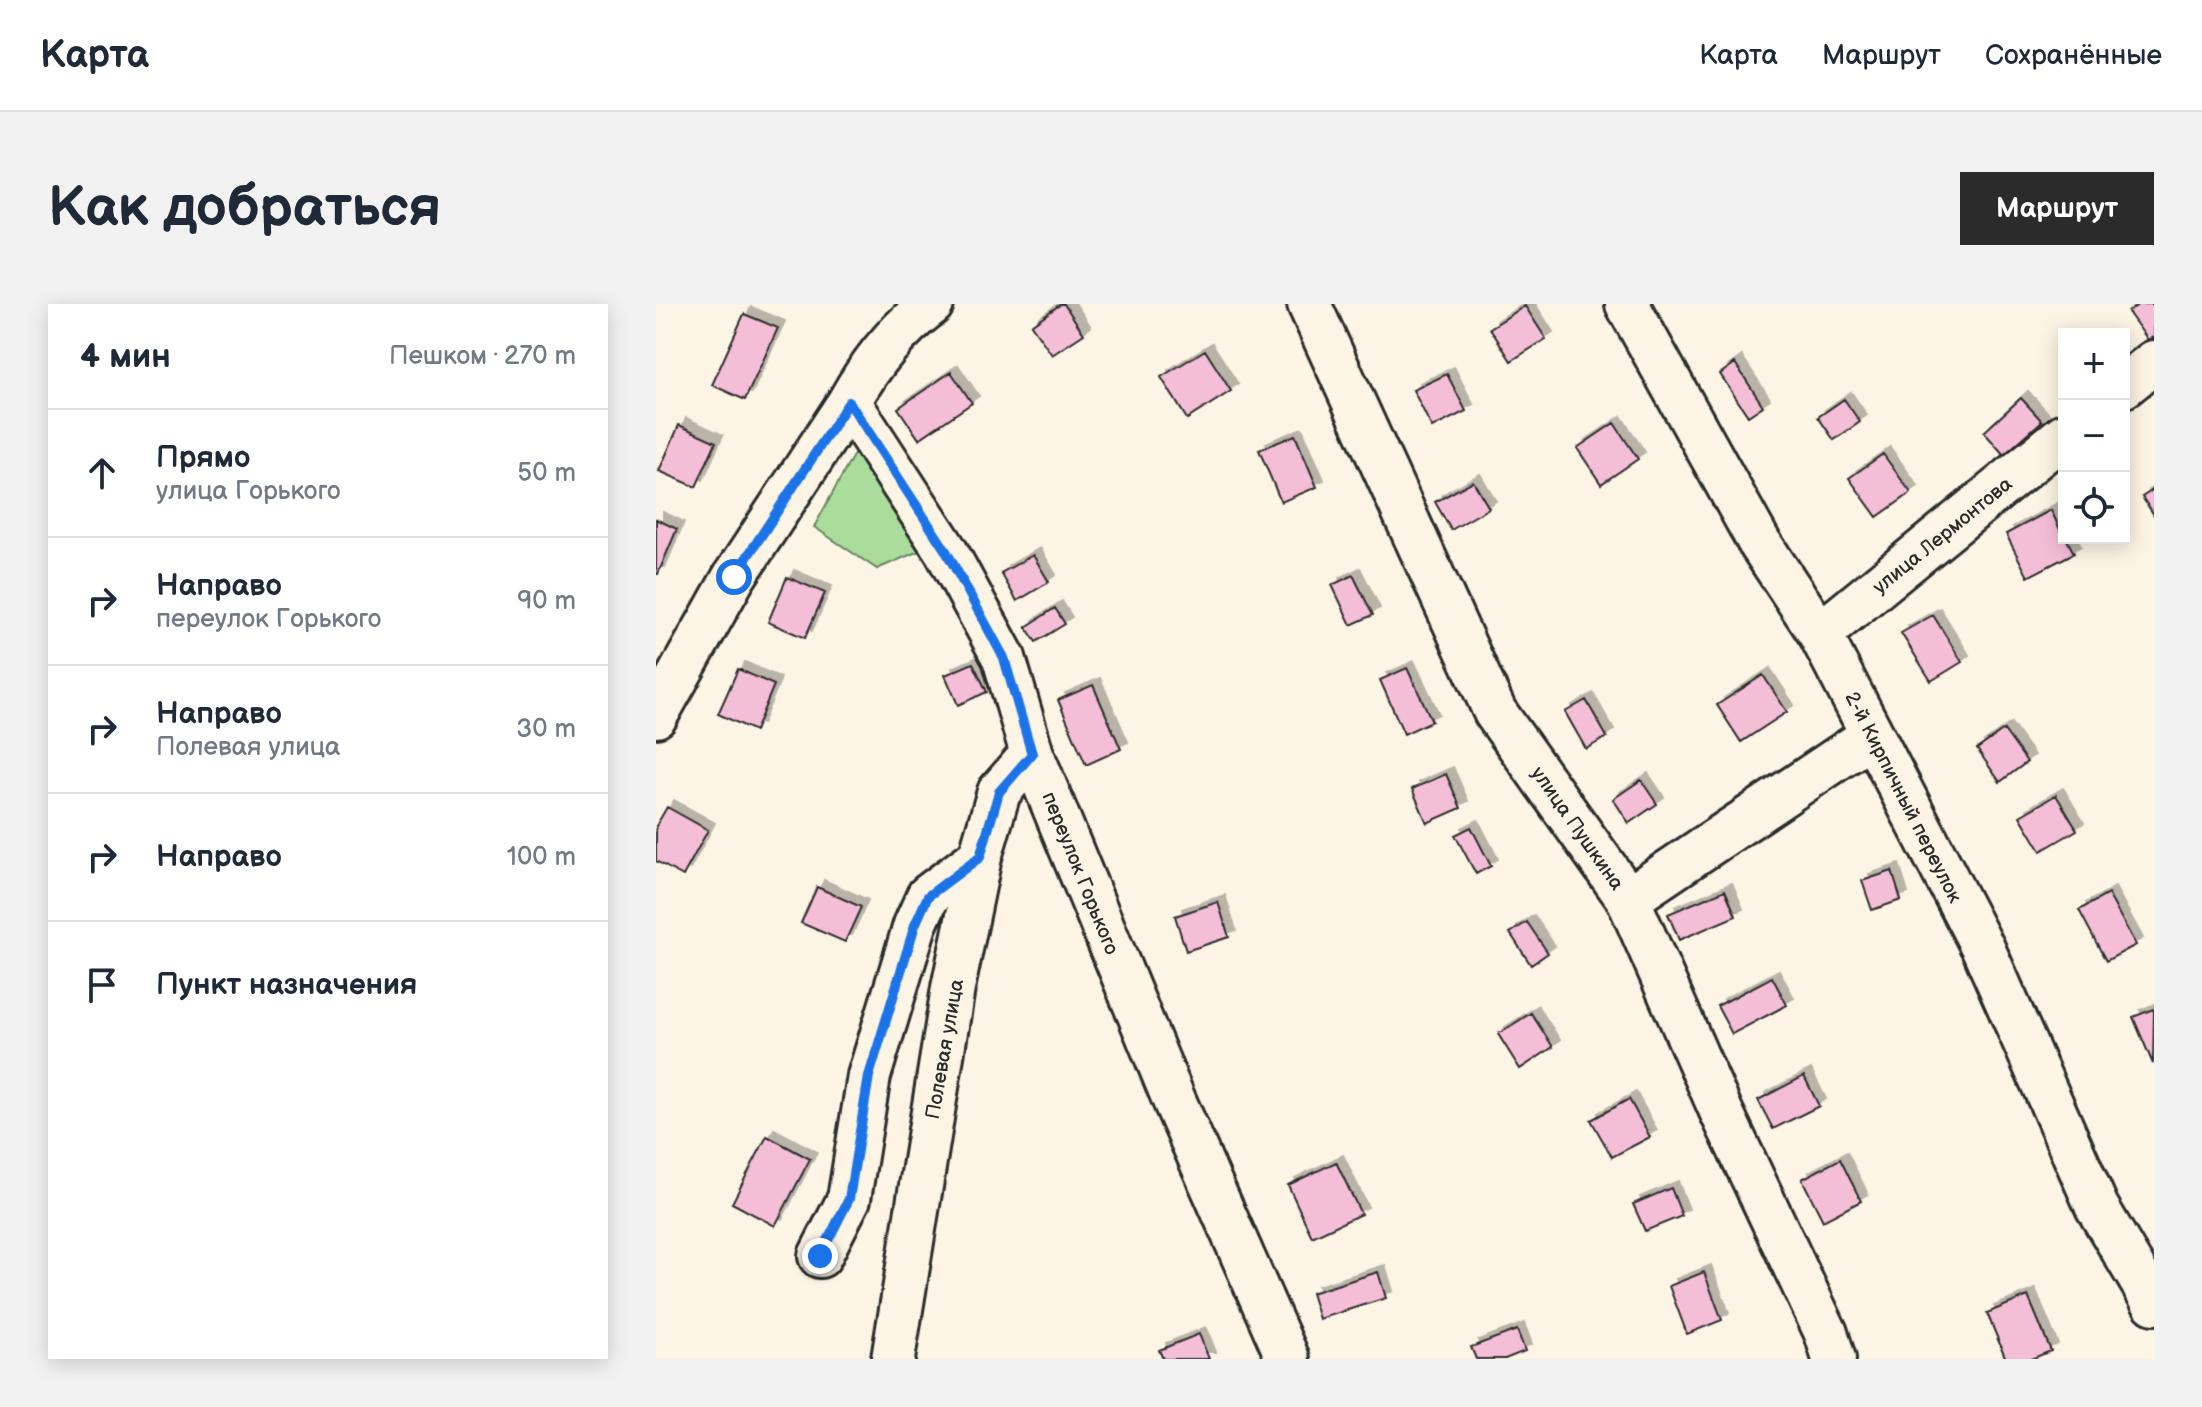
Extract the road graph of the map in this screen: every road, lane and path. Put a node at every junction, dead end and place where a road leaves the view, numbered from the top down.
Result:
1 (932, 304) edge
2 (1309, 304) edge
3 (1627, 304) edge
4 (2154, 362) edge
5 (2130, 381) edge
6 (849, 402) junction
7 (2058, 440) edge
8 (1820, 634) junction
9 (656, 716) edge
10 (1871, 736) junction
11 (1032, 754) junction
12 (980, 857) junction
13 (1628, 899) junction
14 (820, 1256) dead end
15 (2154, 1303) edge
16 (893, 1359) edge
17 (1288, 1359) edge
18 (1834, 1359) edge

1 - 6 street
2 - 13 street, улица Пушкина
3 - 8 street, 2-й Кирпичный переулок
4 - 5 street
6 - 9 street
6 - 11 street, переулок Горького
7 - 8 street, улица Лермонтова
8 - 10 street, 2-й Кирпичный переулок
10 - 13 street
10 - 15 street, 2-й Кирпичный переулок
11 - 12 street, Полевая улица
11 - 17 street, переулок Горького
12 - 14 street
12 - 16 street, Полевая улица
13 - 18 street, улица Пушкина

